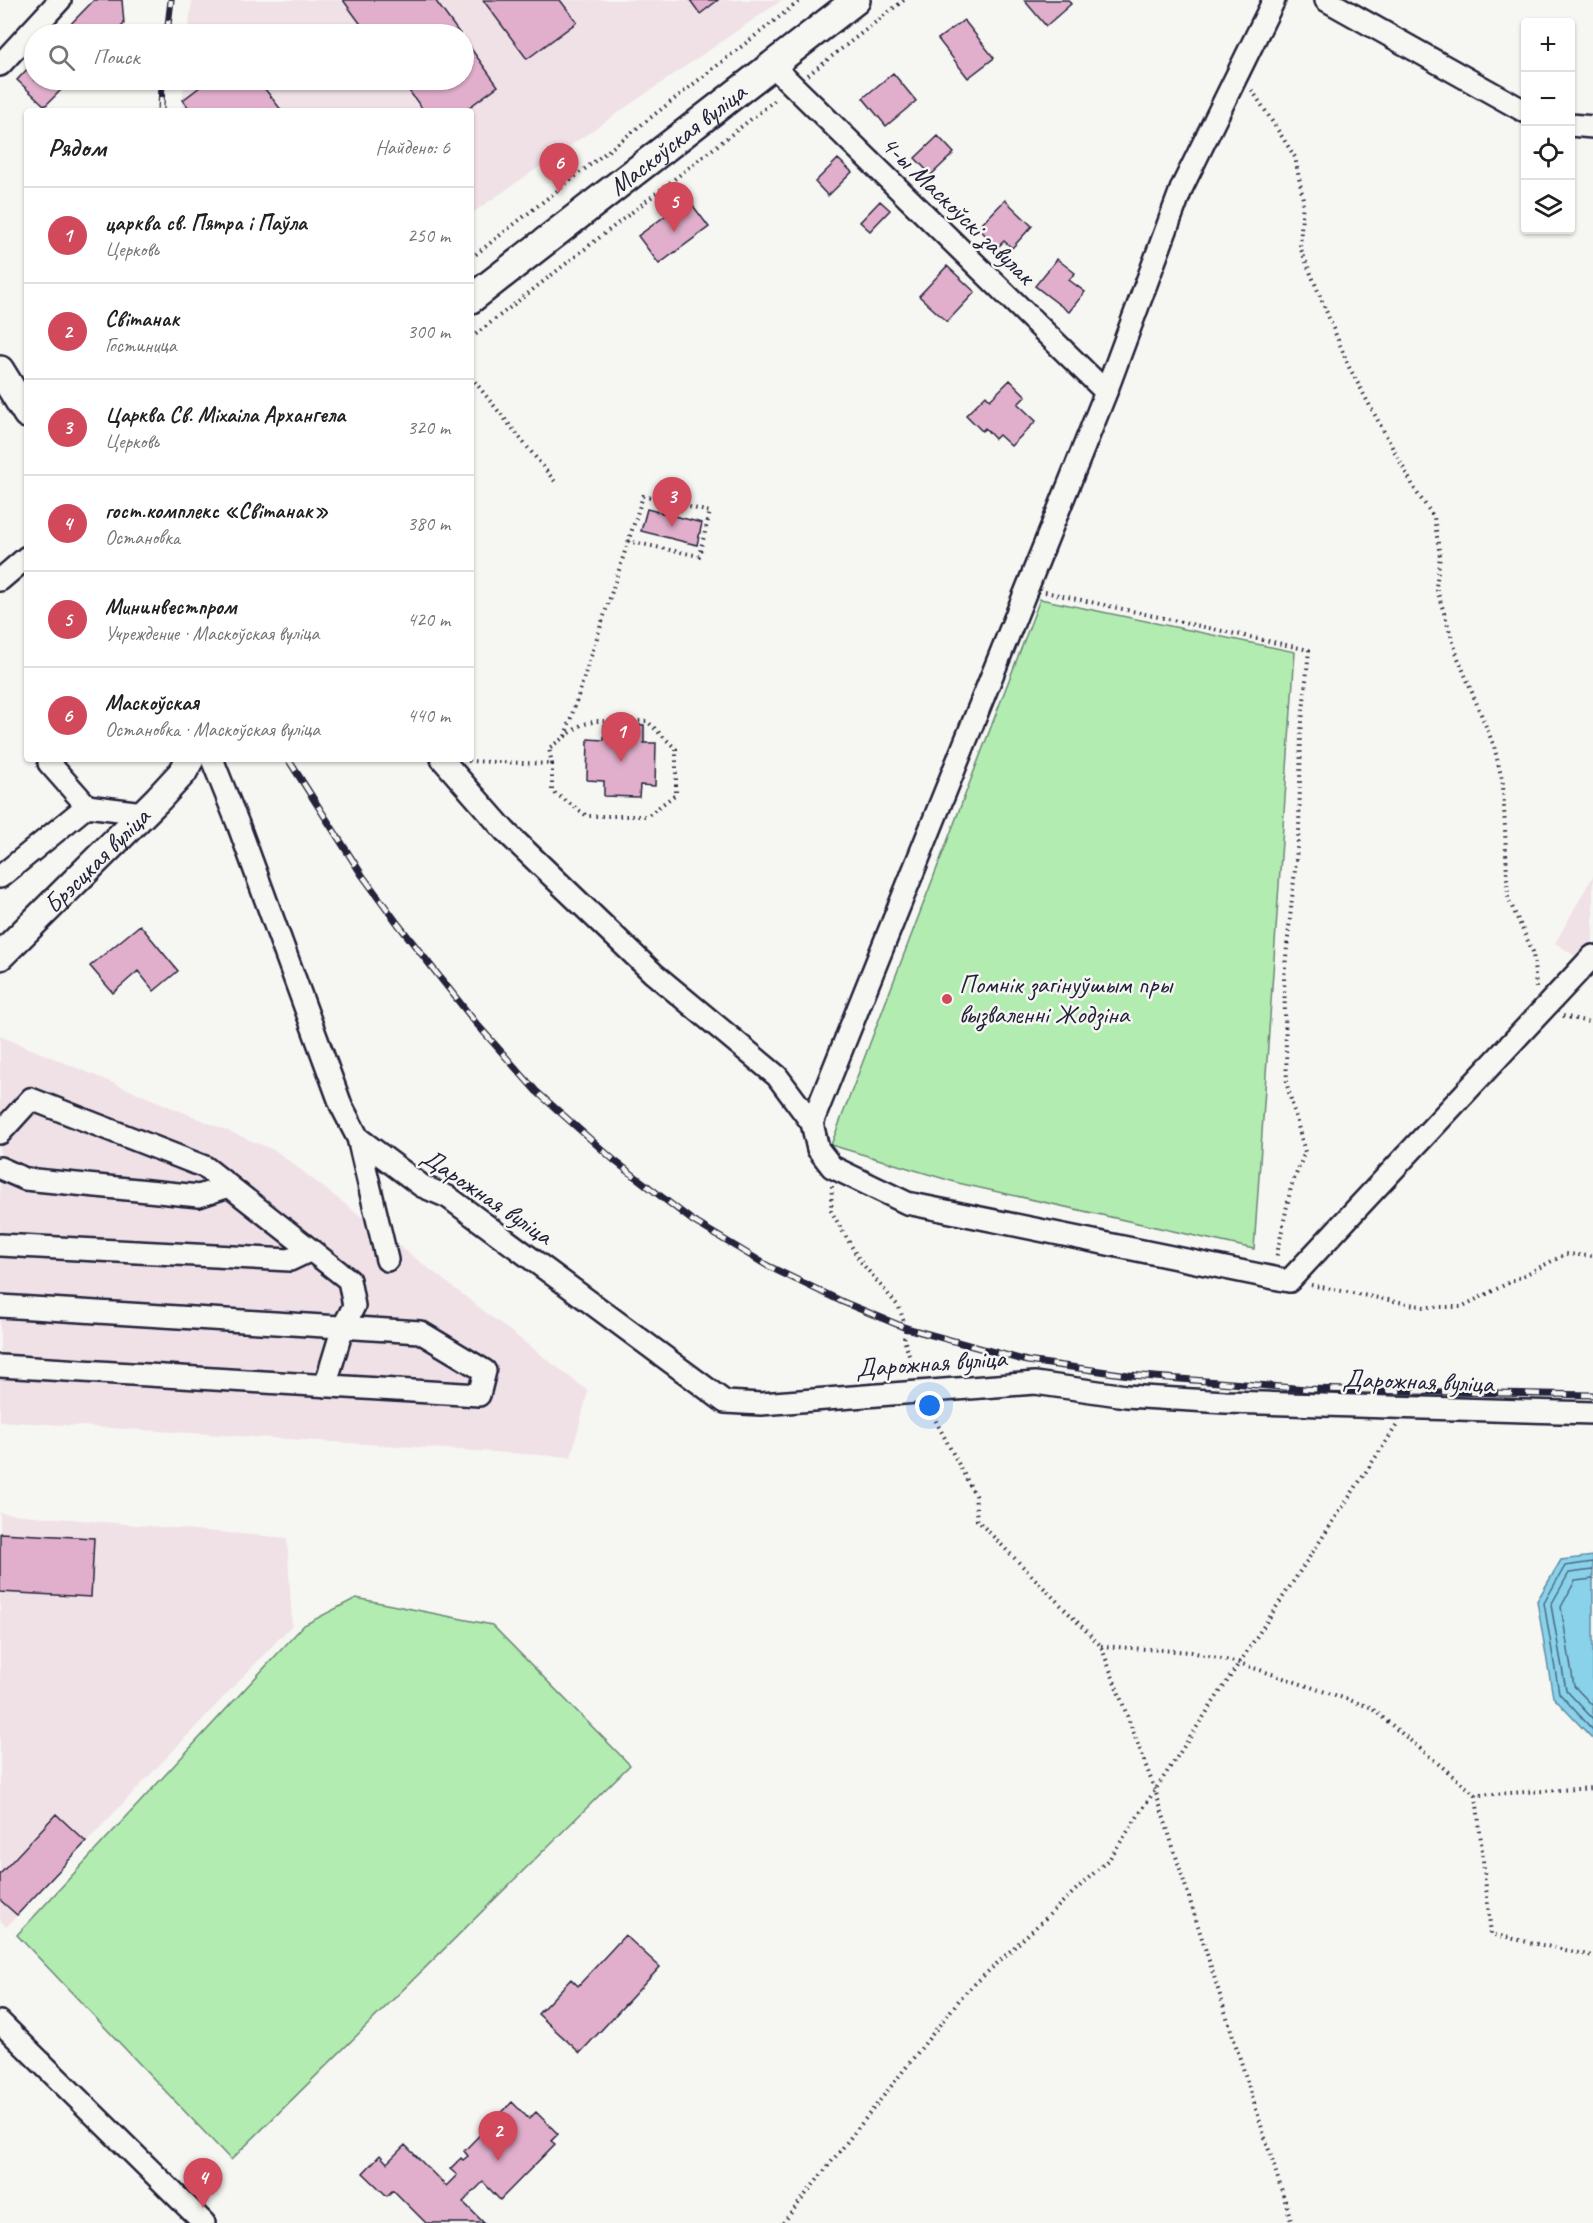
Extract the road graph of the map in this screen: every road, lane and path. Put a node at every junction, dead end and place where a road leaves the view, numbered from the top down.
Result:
1 (60, 0) edge
2 (801, 0) edge
3 (856, 0) edge
4 (904, 0) edge
5 (1274, 0) edge
6 (1326, 0) edge
7 (38, 24) edge
8 (24, 40) edge
9 (0, 66) edge
10 (773, 66) junction
11 (1239, 71) junction
12 (793, 87) junction
13 (1521, 109) edge
14 (1575, 125) edge
15 (1593, 127) edge
16 (474, 256) edge
17 (474, 298) edge
18 (474, 336) edge
19 (474, 380) edge
20 (3, 381) edge
21 (1106, 392) junction
22 (24, 410) edge
23 (557, 484) dead end
24 (628, 541) junction
25 (24, 560) edge
26 (0, 580) edge
27 (1027, 588) junction
28 (565, 737) junction
29 (474, 761) edge
30 (50, 762) edge
31 (188, 762) edge
32 (213, 762) edge
33 (463, 762) edge
34 (552, 764) junction
35 (448, 766) edge
36 (87, 806) junction
37 (143, 813) junction
38 (0, 877) edge
39 (0, 956) edge
40 (1593, 956) edge
41 (1540, 1013) junction
42 (1593, 1023) edge
43 (812, 1123) junction
44 (0, 1133) edge
45 (358, 1138) junction
46 (832, 1167) junction
47 (0, 1168) edge
48 (229, 1186) junction
49 (0, 1245) edge
50 (311, 1250) junction
51 (1593, 1256) edge
52 (387, 1260) dead end
53 (1281, 1279) junction
54 (0, 1306) edge
55 (343, 1327) junction
56 (0, 1366) edge
57 (325, 1386) junction
58 (920, 1390) junction
59 (1408, 1408) junction
60 (1593, 1413) edge
61 (1101, 1646) junction
62 (1239, 1663) junction
63 (1593, 1788) edge
64 (1155, 1790) junction
65 (1476, 1795) junction
66 (1593, 1956) edge
67 (0, 2022) edge
68 (204, 2223) edge
69 (783, 2223) edge
70 (1292, 2223) edge

1 - 7 street
2 - 16 path
3 - 10 main road, Маскоўская вуліца
4 - 12 path
5 - 11 street
6 - 13 street
8 - 9 street
10 - 12 street, 4-ы Маскоўскі завулак
10 - 17 main road, Маскоўская вуліца
11 - 21 street
11 - 41 path
12 - 18 path
12 - 21 street, 4-ы Маскоўскі завулак
14 - 15 street
19 - 23 path
20 - 22 main road
21 - 27 street
24 - 24 path
24 - 28 path
25 - 26 street
27 - 43 street
27 - 53 path
28 - 34 path
28 - 34 path
29 - 34 path
30 - 36 street
31 - 37 main road, Брэсцкая вуліца
32 - 45 street
33 - 35 path
35 - 43 street
36 - 37 street
36 - 38 street
37 - 39 main road, Брэсцкая вуліца
40 - 41 street
41 - 42 path
41 - 53 street
43 - 46 street
44 - 48 street
45 - 52 street
45 - 58 street, Дарожная вуліца
46 - 53 street
46 - 58 path
47 - 48 street
48 - 50 street
49 - 50 street
50 - 55 street
51 - 53 path
54 - 55 street
55 - 57 street
55 - 57 street
56 - 57 street
58 - 59 street, Дарожная вуліца
58 - 61 path
59 - 60 street, Дарожная вуліца
59 - 62 path
61 - 62 path
61 - 64 path
62 - 64 path
62 - 65 path
63 - 65 path
64 - 69 path
64 - 70 path
65 - 66 path
67 - 68 street

